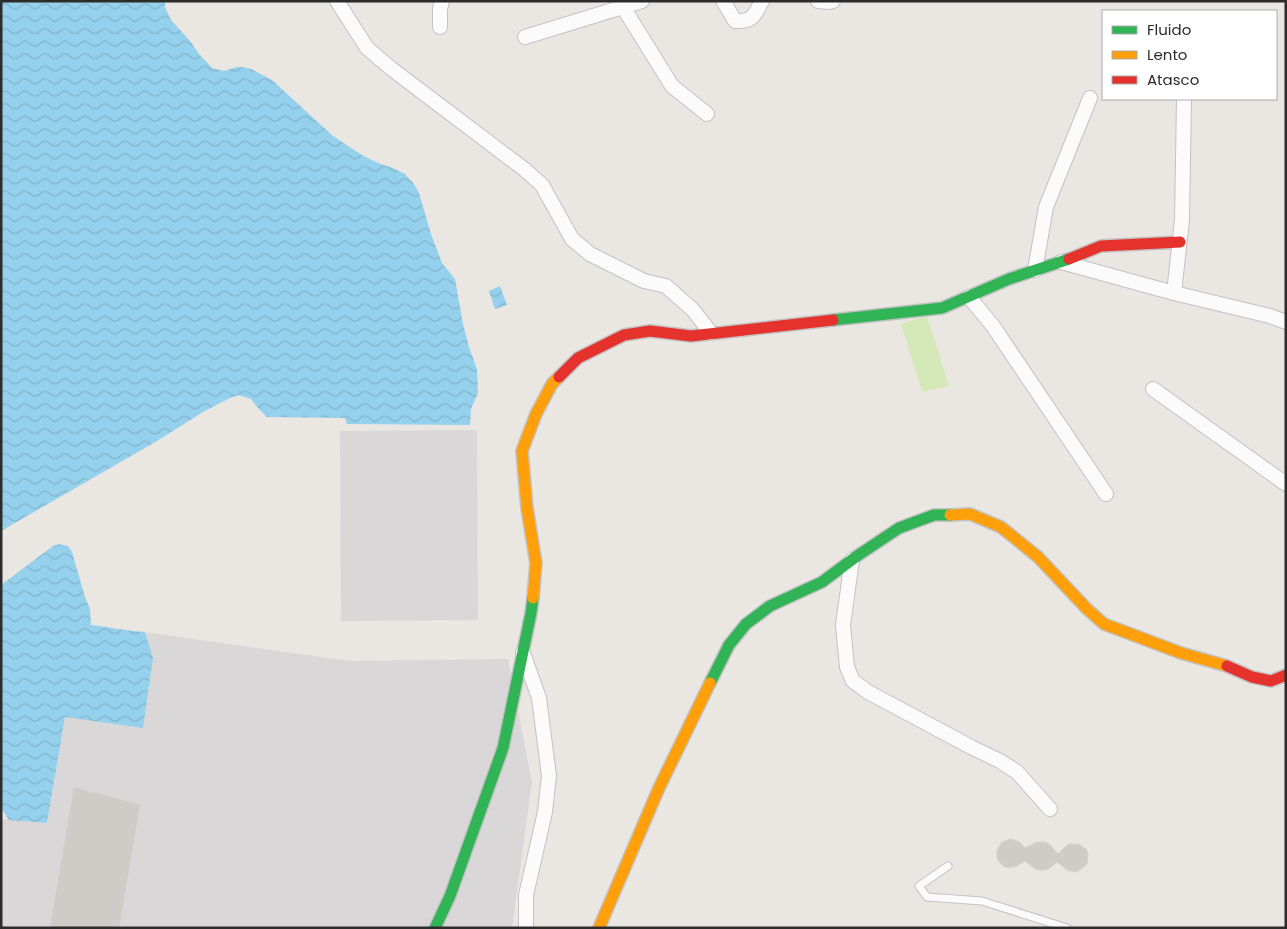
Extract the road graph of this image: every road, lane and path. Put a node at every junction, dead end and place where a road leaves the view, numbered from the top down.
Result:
1 (337, 1) edge
2 (442, 1) edge
3 (642, 1) edge
4 (723, 1) edge
5 (762, 1) edge
6 (818, 1) edge
7 (833, 1) edge
8 (622, 4) edge
9 (440, 27) dead end
10 (525, 37) dead end
11 (1090, 98) dead end
12 (1184, 100) edge
13 (706, 114) dead end
14 (1180, 242) junction
15 (1061, 262) junction
16 (1035, 270) junction
17 (1174, 293) junction
18 (969, 297) junction
19 (1286, 322) edge
20 (711, 333) junction
21 (1153, 389) dead end
22 (1286, 484) edge
23 (1106, 494) dead end
24 (852, 560) junction
25 (523, 652) junction
26 (1286, 675) edge
27 (1050, 809) dead end
28 (948, 866) dead end
29 (435, 928) edge
30 (526, 928) edge
31 (599, 928) edge
32 (1067, 928) edge

1 - 20 street
2 - 9 street
3 - 8 street
4 - 5 street
6 - 7 street
8 - 10 street
8 - 13 street
11 - 16 street
12 - 14 street
14 - 15 street
14 - 17 street
15 - 16 street
15 - 17 street
16 - 18 street
17 - 19 street
18 - 20 street
18 - 23 street
20 - 25 street
21 - 22 street
24 - 26 street
24 - 27 street
24 - 31 street
25 - 29 street
25 - 30 street
28 - 32 lane

